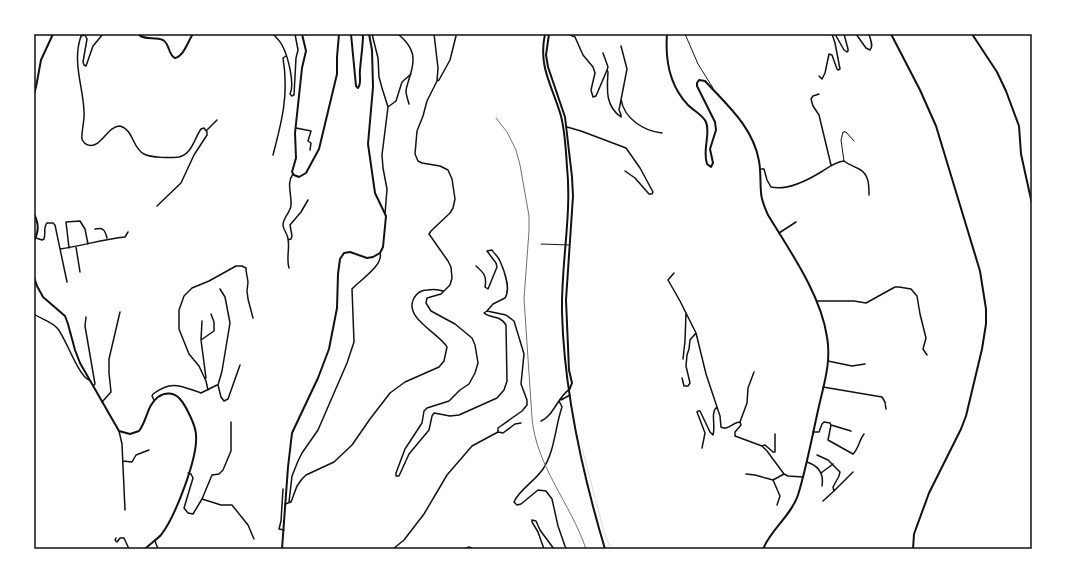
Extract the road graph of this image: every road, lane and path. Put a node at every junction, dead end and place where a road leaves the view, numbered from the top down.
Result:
1 (53, 34) edge
2 (103, 34) edge
3 (138, 34) edge
4 (193, 34) edge
5 (274, 34) edge
6 (295, 34) edge
7 (302, 34) edge
8 (339, 34) edge
9 (351, 34) edge
10 (363, 34) edge
11 (370, 34) edge
12 (398, 34) edge
13 (434, 34) edge
14 (545, 34) edge
15 (549, 34) edge
16 (568, 34) edge
17 (667, 34) edge
18 (685, 34) edge
19 (832, 34) edge
20 (835, 34) edge
21 (844, 34) edge
22 (856, 34) edge
23 (868, 34) edge
24 (891, 34) edge
25 (972, 34) edge
26 (456, 36) dead end
27 (621, 46) dead end
28 (603, 53) dead end
29 (286, 56) junction
30 (607, 70) junction
31 (411, 73) junction
32 (819, 76) dead end
33 (437, 81) junction
34 (713, 90) junction
35 (34, 94) edge
36 (819, 94) dead end
37 (621, 97) junction
38 (409, 104) dead end
39 (388, 107) junction
40 (217, 120) dead end
41 (567, 127) junction
42 (296, 128) junction
43 (207, 130) junction
44 (662, 133) dead end
45 (854, 141) dead end
46 (310, 150) dead end
47 (273, 155) dead end
48 (844, 161) junction
49 (831, 165) junction
50 (761, 169) junction
51 (625, 171) dead end
52 (293, 174) junction
53 (1030, 191) edge
54 (869, 196) dead end
55 (308, 200) dead end
56 (1032, 204) edge
57 (157, 206) dead end
58 (34, 214) edge
59 (385, 214) junction
60 (796, 222) dead end
61 (95, 229) dead end
62 (128, 232) dead end
63 (779, 233) junction
64 (36, 238) junction
65 (107, 238) junction
66 (288, 240) junction
67 (34, 241) edge
68 (88, 244) junction
69 (541, 244) dead end
70 (566, 245) junction
71 (569, 245) junction
72 (76, 247) junction
73 (69, 248) junction
74 (60, 249) junction
75 (380, 253) junction
76 (476, 266) dead end
77 (289, 268) dead end
78 (80, 272) dead end
79 (674, 273) dead end
80 (34, 277) edge
81 (67, 282) dead end
82 (220, 289) dead end
83 (443, 290) junction
84 (816, 301) junction
85 (487, 311) junction
86 (120, 312) dead end
87 (686, 313) junction
88 (34, 314) edge
89 (211, 314) dead end
90 (86, 317) dead end
91 (253, 318) dead end
92 (202, 321) dead end
93 (696, 333) junction
94 (201, 340) junction
95 (927, 355) dead end
96 (683, 359) dead end
97 (828, 361) junction
98 (865, 364) dead end
99 (240, 365) dead end
100 (754, 372) dead end
101 (682, 378) dead end
102 (89, 380) junction
103 (206, 381) junction
104 (218, 385) junction
105 (93, 386) junction
106 (823, 387) junction
107 (570, 389) junction
108 (208, 390) junction
109 (570, 394) junction
110 (154, 400) junction
111 (559, 401) junction
112 (102, 402) junction
113 (717, 407) junction
114 (886, 409) dead end
115 (541, 421) dead end
116 (231, 422) dead end
117 (740, 422) junction
118 (521, 423) dead end
119 (831, 425) junction
120 (119, 431) junction
121 (851, 431) dead end
122 (498, 432) junction
123 (813, 432) junction
124 (775, 434) dead end
125 (864, 434) dead end
126 (762, 446) junction
127 (702, 448) dead end
128 (149, 450) dead end
129 (817, 455) dead end
130 (123, 461) junction
131 (807, 462) junction
132 (833, 464) junction
133 (853, 472) dead end
134 (188, 473) junction
135 (821, 473) junction
136 (746, 474) dead end
137 (784, 474) junction
138 (803, 477) junction
139 (773, 480) junction
140 (822, 486) dead end
141 (283, 489) dead end
142 (834, 491) junction
143 (202, 499) junction
144 (823, 501) dead end
145 (289, 503) junction
146 (285, 504) junction
147 (777, 505) dead end
148 (125, 510) dead end
149 (284, 530) junction
150 (116, 538) dead end
151 (254, 539) dead end
152 (155, 540) junction
153 (129, 549) edge
154 (145, 549) edge
155 (158, 549) edge
156 (282, 549) edge
157 (392, 549) edge
158 (464, 549) edge
159 (473, 549) edge
160 (544, 549) edge
161 (554, 549) edge
162 (566, 549) edge
163 (605, 549) edge
164 (763, 549) edge
165 (913, 549) edge
166 (1007, 549) edge
167 (1012, 549) edge

1 - 35 street
2 - 43 street
3 - 4 street
5 - 29 street
6 - 29 street
7 - 42 street
8 - 52 street
9 - 10 street
11 - 39 street
11 - 59 street
12 - 31 street
13 - 33 street
14 - 70 street
15 - 41 street
16 - 30 street
17 - 34 street
18 - 34 lane
19 - 32 street
20 - 21 street
22 - 23 street
24 - 165 street
25 - 53 street
26 - 33 street
27 - 37 street
28 - 30 street
29 - 47 street
30 - 37 street
31 - 38 street
31 - 39 street
33 - 83 street
34 - 50 street
36 - 49 street
37 - 44 street
39 - 59 street
40 - 43 street
41 - 51 street
41 - 71 street
42 - 46 street
42 - 52 street
43 - 57 street
45 - 48 lane
48 - 49 street
48 - 54 street
49 - 50 street
50 - 63 street
52 - 66 street
53 - 56 street
55 - 66 street
58 - 64 street
59 - 75 street
60 - 63 street
61 - 65 street
62 - 65 street
63 - 84 street
64 - 67 street
64 - 74 street
65 - 68 street
66 - 77 street
68 - 72 street
68 - 73 street
69 - 70 lane
70 - 71 lane
70 - 107 street
71 - 107 street
72 - 73 street
72 - 78 street
73 - 74 street
74 - 81 street
75 - 145 street
75 - 146 street
76 - 85 street
79 - 87 street
80 - 102 street
82 - 104 street
83 - 85 street
83 - 145 street
84 - 95 street
84 - 97 street
85 - 122 street
86 - 112 street
87 - 93 street
87 - 96 street
88 - 102 street
89 - 94 street
90 - 105 street
91 - 103 street
92 - 94 street
93 - 101 street
93 - 113 street
94 - 103 street
97 - 98 street
97 - 106 street
99 - 104 street
100 - 117 street
102 - 105 street
103 - 108 street
104 - 108 street
105 - 112 street
106 - 114 street
106 - 123 street
107 - 109 street
107 - 111 street
108 - 110 street
109 - 111 street
109 - 163 street
110 - 120 street
110 - 134 street
111 - 115 street
111 - 162 street
112 - 120 street
113 - 117 street
113 - 127 street
116 - 143 street
117 - 126 street
118 - 122 street
119 - 121 street
119 - 123 street
119 - 125 street
120 - 130 street
122 - 157 street
123 - 131 street
124 - 126 street
126 - 137 street
128 - 130 street
129 - 132 street
130 - 148 street
131 - 135 street
131 - 138 street
132 - 135 street
132 - 142 street
133 - 142 street
134 - 143 street
134 - 152 street
135 - 140 street
136 - 139 street
137 - 138 street
137 - 139 street
138 - 164 street
139 - 147 street
141 - 149 street
142 - 144 street
143 - 151 street
145 - 146 street
146 - 149 street
149 - 156 street
150 - 153 street
152 - 154 street
152 - 155 street
158 - 159 street
160 - 161 street
166 - 167 street

